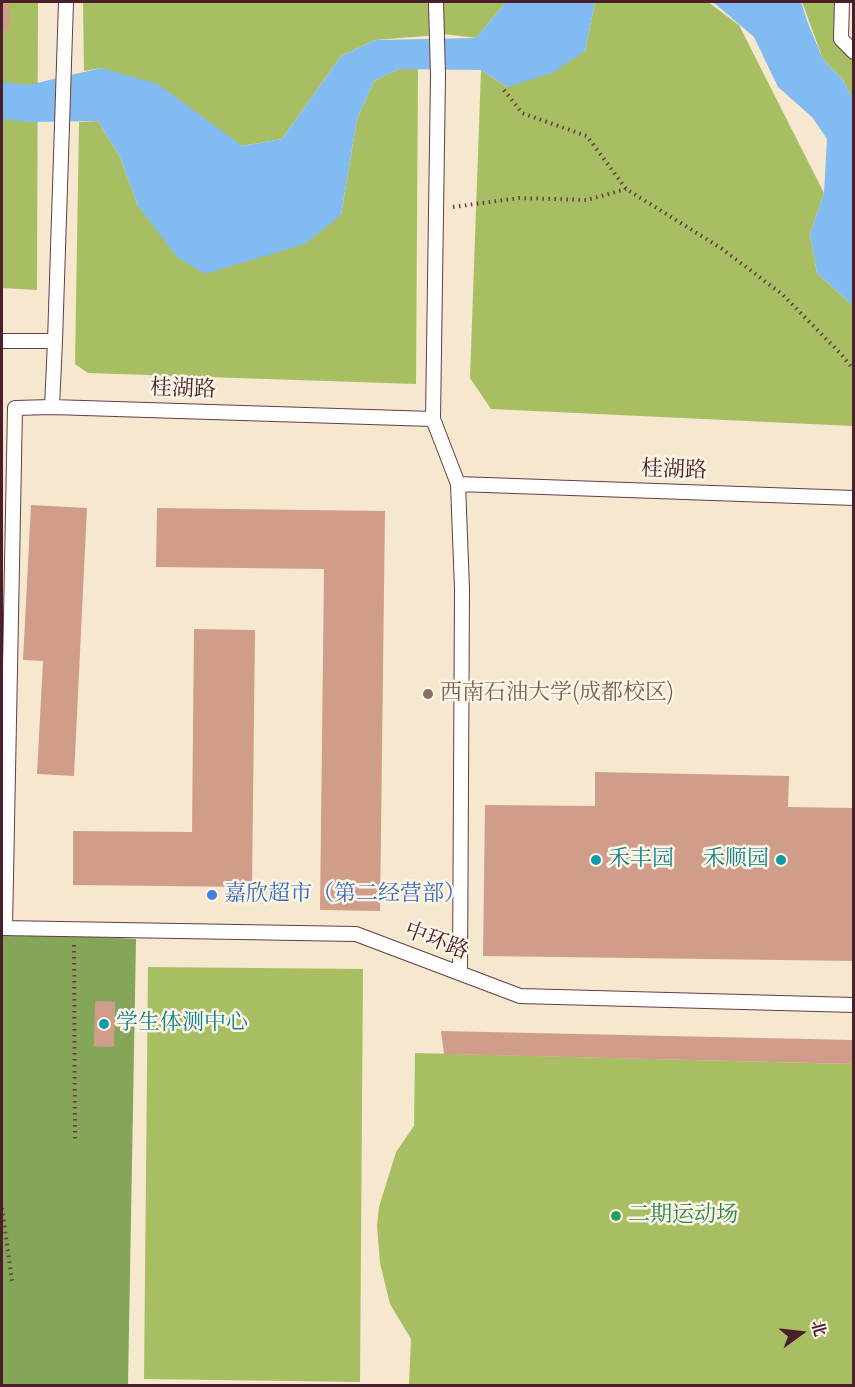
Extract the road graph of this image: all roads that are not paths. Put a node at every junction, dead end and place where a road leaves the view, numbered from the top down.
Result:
1 (66, 2) edge
2 (436, 2) edge
3 (842, 2) edge
4 (854, 52) edge
5 (2, 341) edge
6 (55, 341) junction
7 (52, 407) junction
8 (433, 419) junction
9 (458, 484) junction
10 (854, 498) edge
11 (3, 928) edge
12 (460, 974) junction
13 (854, 1005) edge

1 - 6 lane
2 - 8 lane
3 - 4 lane
5 - 6 lane
6 - 7 lane
7 - 8 lane, 桂湖路
7 - 11 lane, 桂湖路
8 - 9 lane
9 - 10 lane, 桂湖路
9 - 12 lane
11 - 12 lane, 中环路
12 - 13 lane, 中环路

